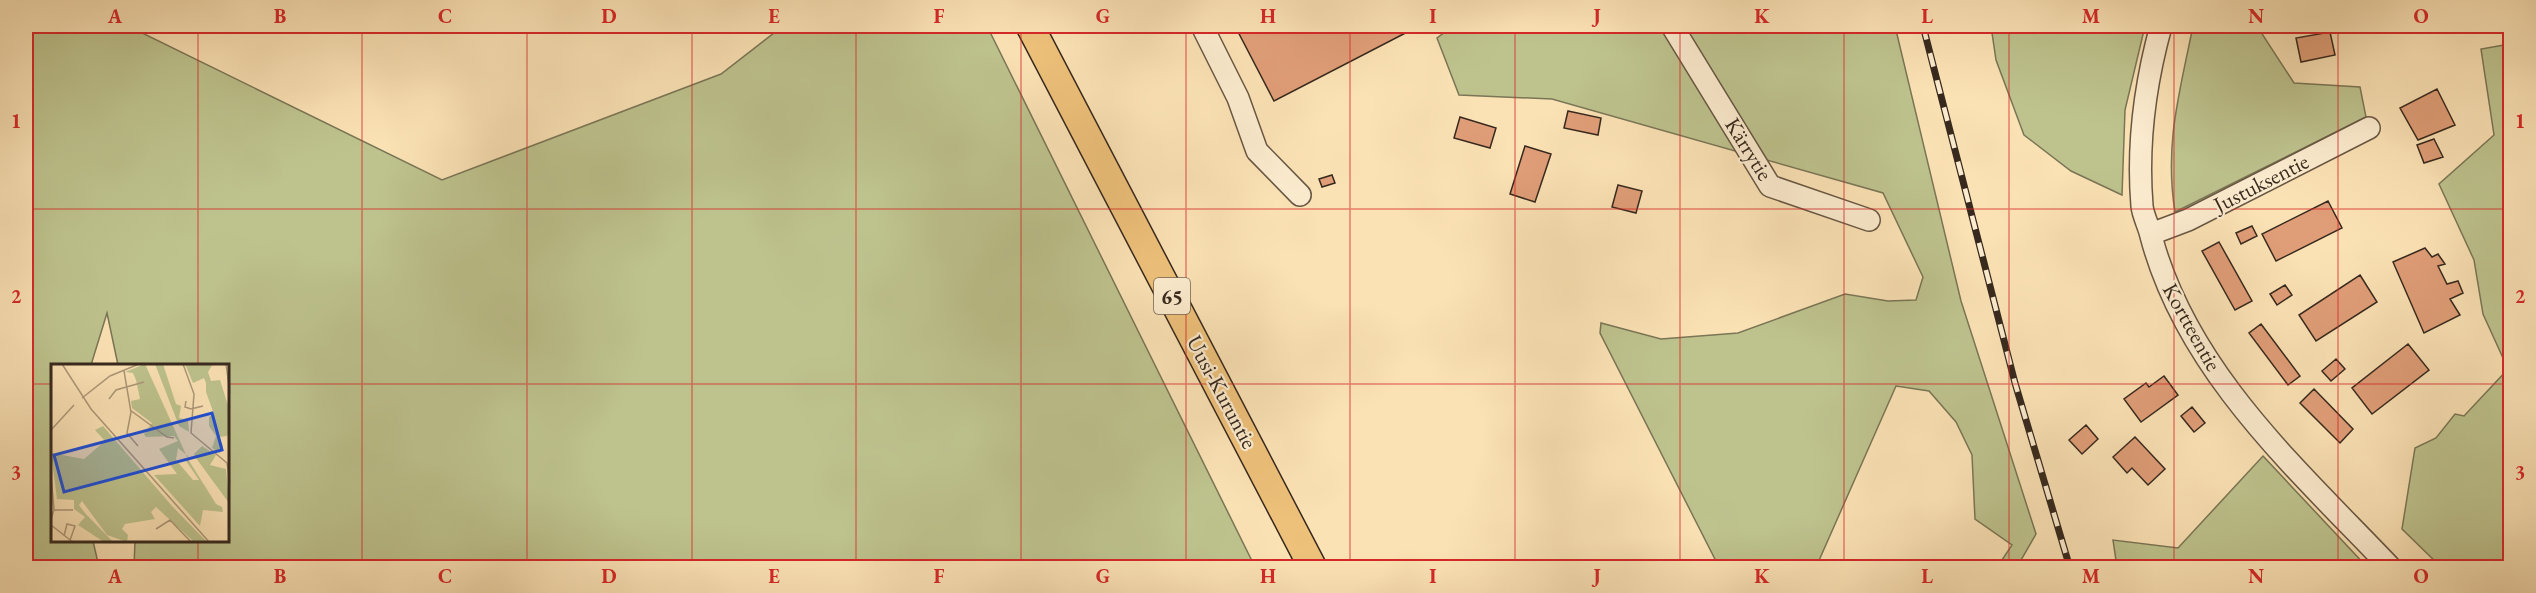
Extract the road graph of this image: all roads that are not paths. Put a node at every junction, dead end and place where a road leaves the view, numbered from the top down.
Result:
1 (1029, 26) edge
2 (1202, 26) edge
3 (1672, 26) edge
4 (2161, 26) edge
5 (2369, 128) dead end
6 (1300, 195) dead end
7 (1869, 219) dead end
8 (2151, 234) junction
9 (1313, 567) edge
10 (2391, 567) edge

1 - 9 main road, Uusi-Kuruntie / 65
2 - 6 street
3 - 7 street, Kärrytie
4 - 8 street, Kortteentie
5 - 8 street, Justuksentie
8 - 10 street, Kortteentie

